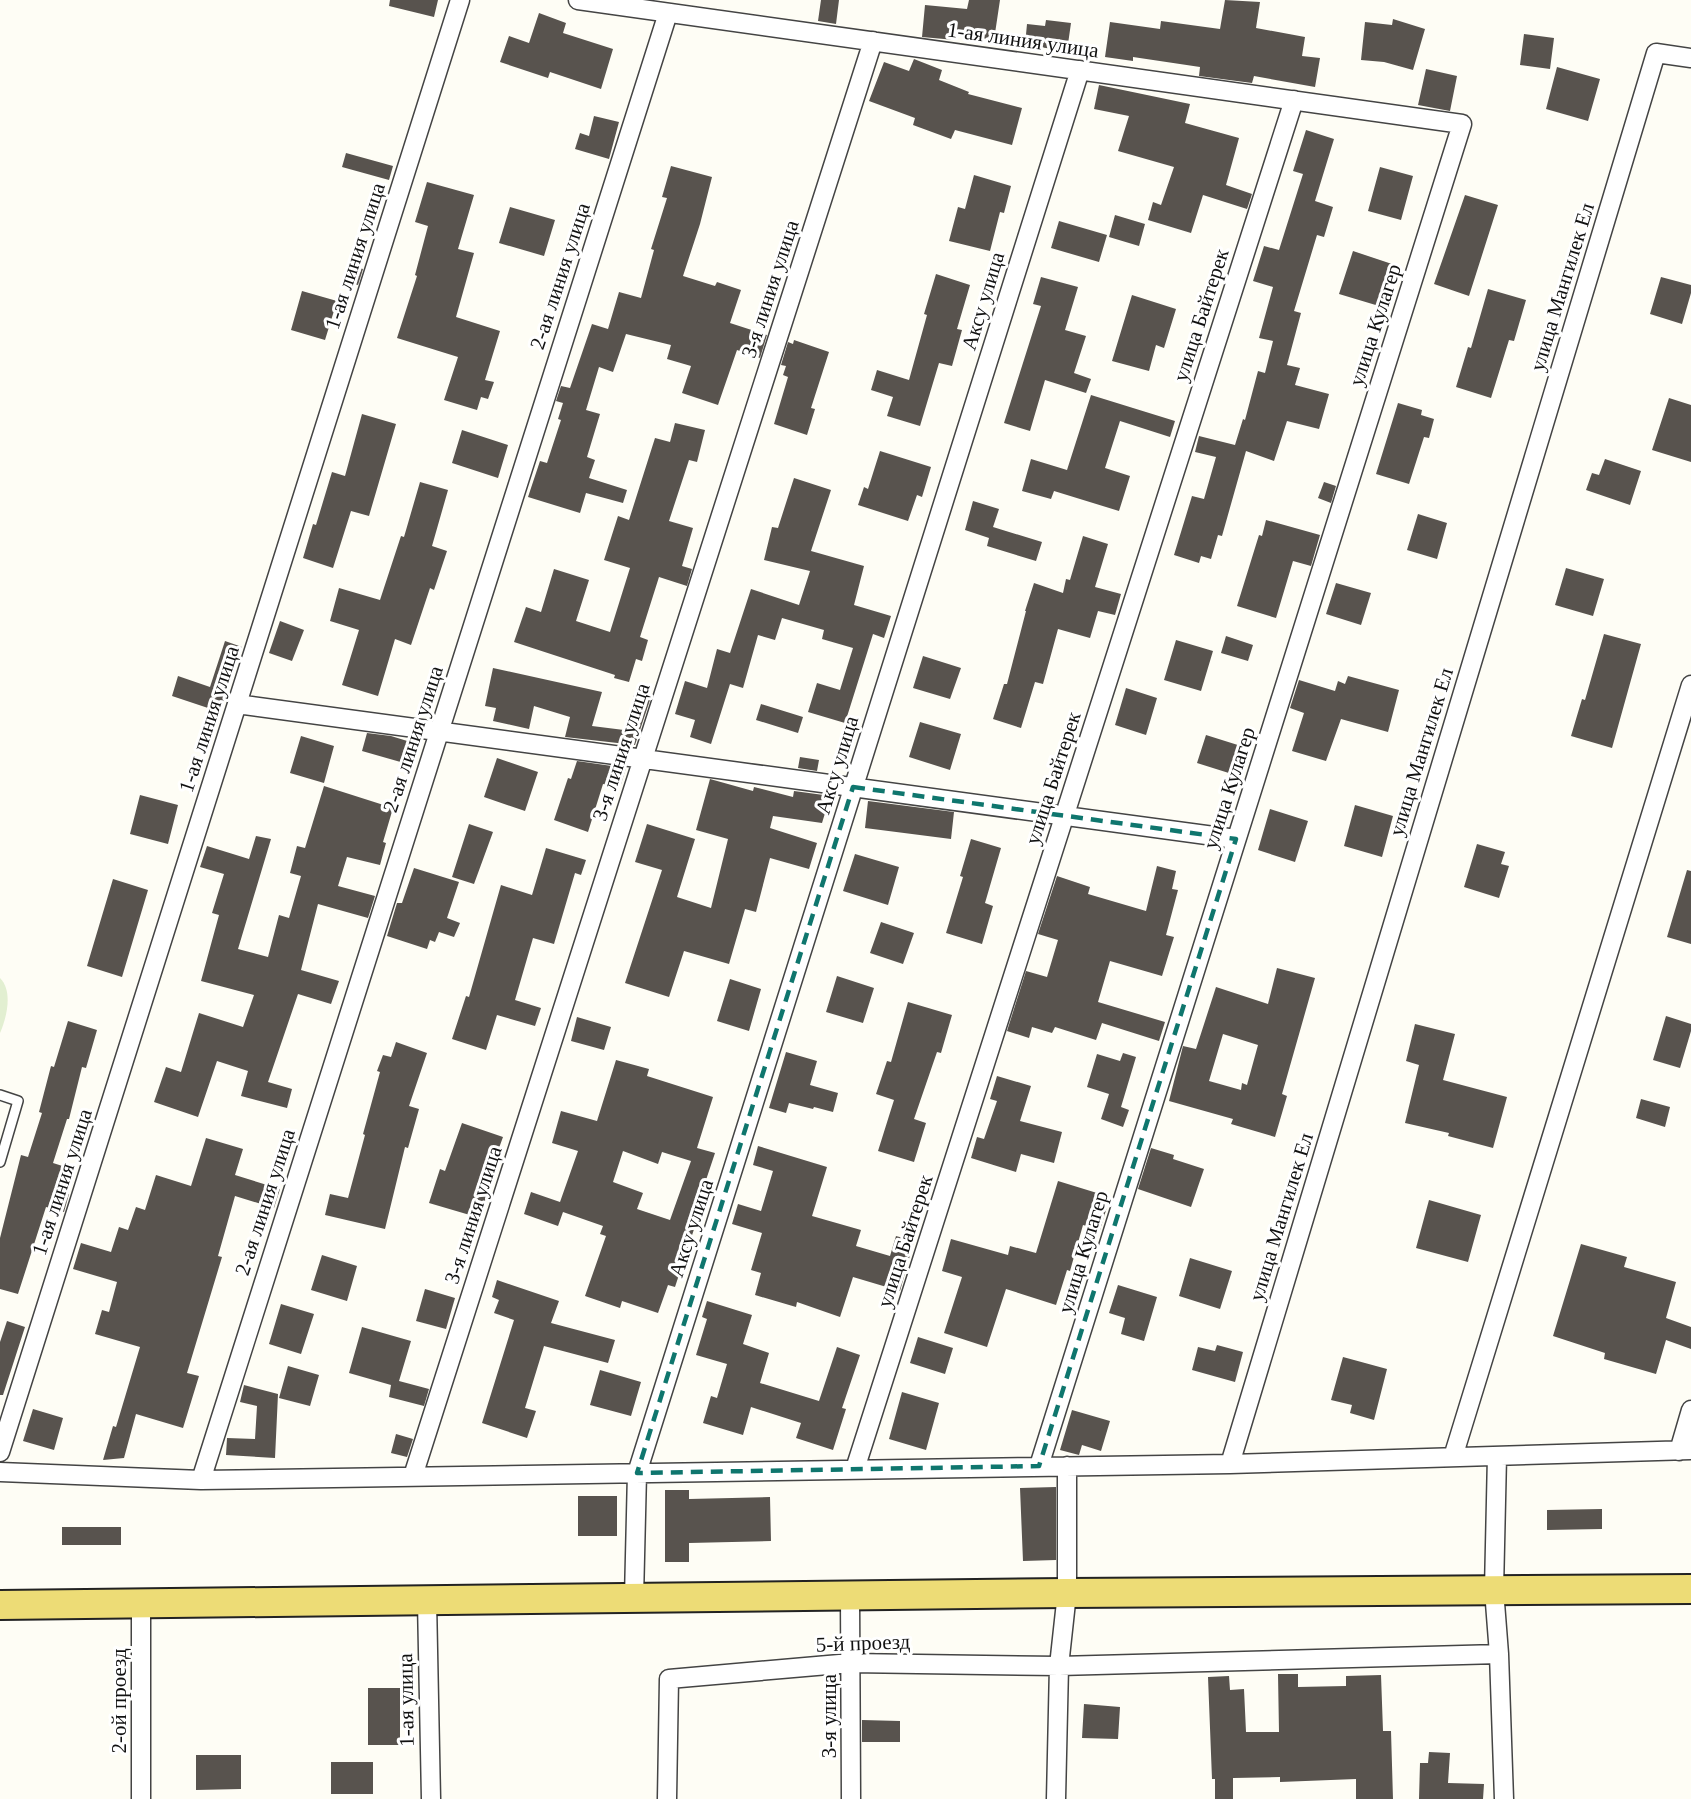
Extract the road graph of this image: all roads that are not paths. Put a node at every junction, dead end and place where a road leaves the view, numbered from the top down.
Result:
1 (460, 0) edge
2 (578, 0) edge
3 (668, 13) junction
4 (873, 41) junction
5 (1691, 58) edge
6 (1080, 70) junction
7 (1294, 100) junction
8 (1462, 124) joint
9 (1691, 685) edge
10 (237, 704) junction
11 (439, 732) junction
12 (643, 759) junction
13 (854, 788) junction
14 (1065, 816) junction
15 (1236, 839) junction
16 (0, 1095) edge
17 (0, 1162) edge
18 (1691, 1410) edge
19 (1685, 1450) edge
20 (0, 1452) edge
21 (1497, 1456) junction
22 (1453, 1457) junction
23 (1230, 1464) junction
24 (1067, 1466) junction
25 (1039, 1467) junction
26 (855, 1469) junction
27 (0, 1472) edge
28 (637, 1473) junction
29 (413, 1476) junction
30 (201, 1480) junction
31 (1691, 1589) edge
32 (1494, 1590) junction
33 (1067, 1593) junction
34 (850, 1596) junction
35 (634, 1599) junction
36 (427, 1601) junction
37 (141, 1604) junction
38 (0, 1605) edge
39 (1499, 1654) junction
40 (851, 1664) junction
41 (1059, 1666) junction
42 (141, 1799) edge
43 (431, 1799) edge
44 (667, 1799) edge
45 (851, 1799) edge
46 (1056, 1799) edge
47 (1504, 1799) edge

1 - 10 street, 1-ая линия улица
2 - 3 street, 1-ая линия улица
3 - 4 street, 1-ая линия улица
3 - 11 street, 2-ая линия улица
4 - 6 street, 1-ая линия улица
4 - 12 street, 3-я линия улица
5 - 23 street, улица Мангилек Ел
6 - 7 street, 1-ая линия улица
6 - 13 street, Аксу улица
7 - 8 street, 1-ая линия улица
7 - 14 street, улица Байтерек
8 - 15 street, улица Кулагер
9 - 22 street
10 - 11 street
10 - 20 street, 1-ая линия улица
11 - 12 street
11 - 30 street, 2-ая линия улица
12 - 13 street
12 - 29 street, 3-я линия улица
13 - 14 street
13 - 28 street, Аксу улица
14 - 15 street
14 - 26 street, улица Байтерек
15 - 25 street, улица Кулагер
16 - 17 lane
18 - 19 street
19 - 21 street
21 - 22 street
21 - 32 street
22 - 23 street
23 - 24 street
24 - 25 street
24 - 33 street
25 - 26 street
26 - 28 street
27 - 30 street
28 - 29 street
28 - 35 street, Аксу улица
29 - 30 street
31 - 32 main road
32 - 33 main road
32 - 39 street
33 - 34 main road
33 - 41 street
34 - 35 main road
34 - 40 street, 3-я улица
35 - 36 main road
36 - 37 main road
36 - 43 street, 1-ая улица
37 - 38 main road
37 - 42 street, 2-ой проезд
39 - 41 street, 5-й проезд
39 - 47 street
40 - 41 street, 5-й проезд
40 - 44 street, 5-й проезд
40 - 45 street, 3-я улица
41 - 46 street

